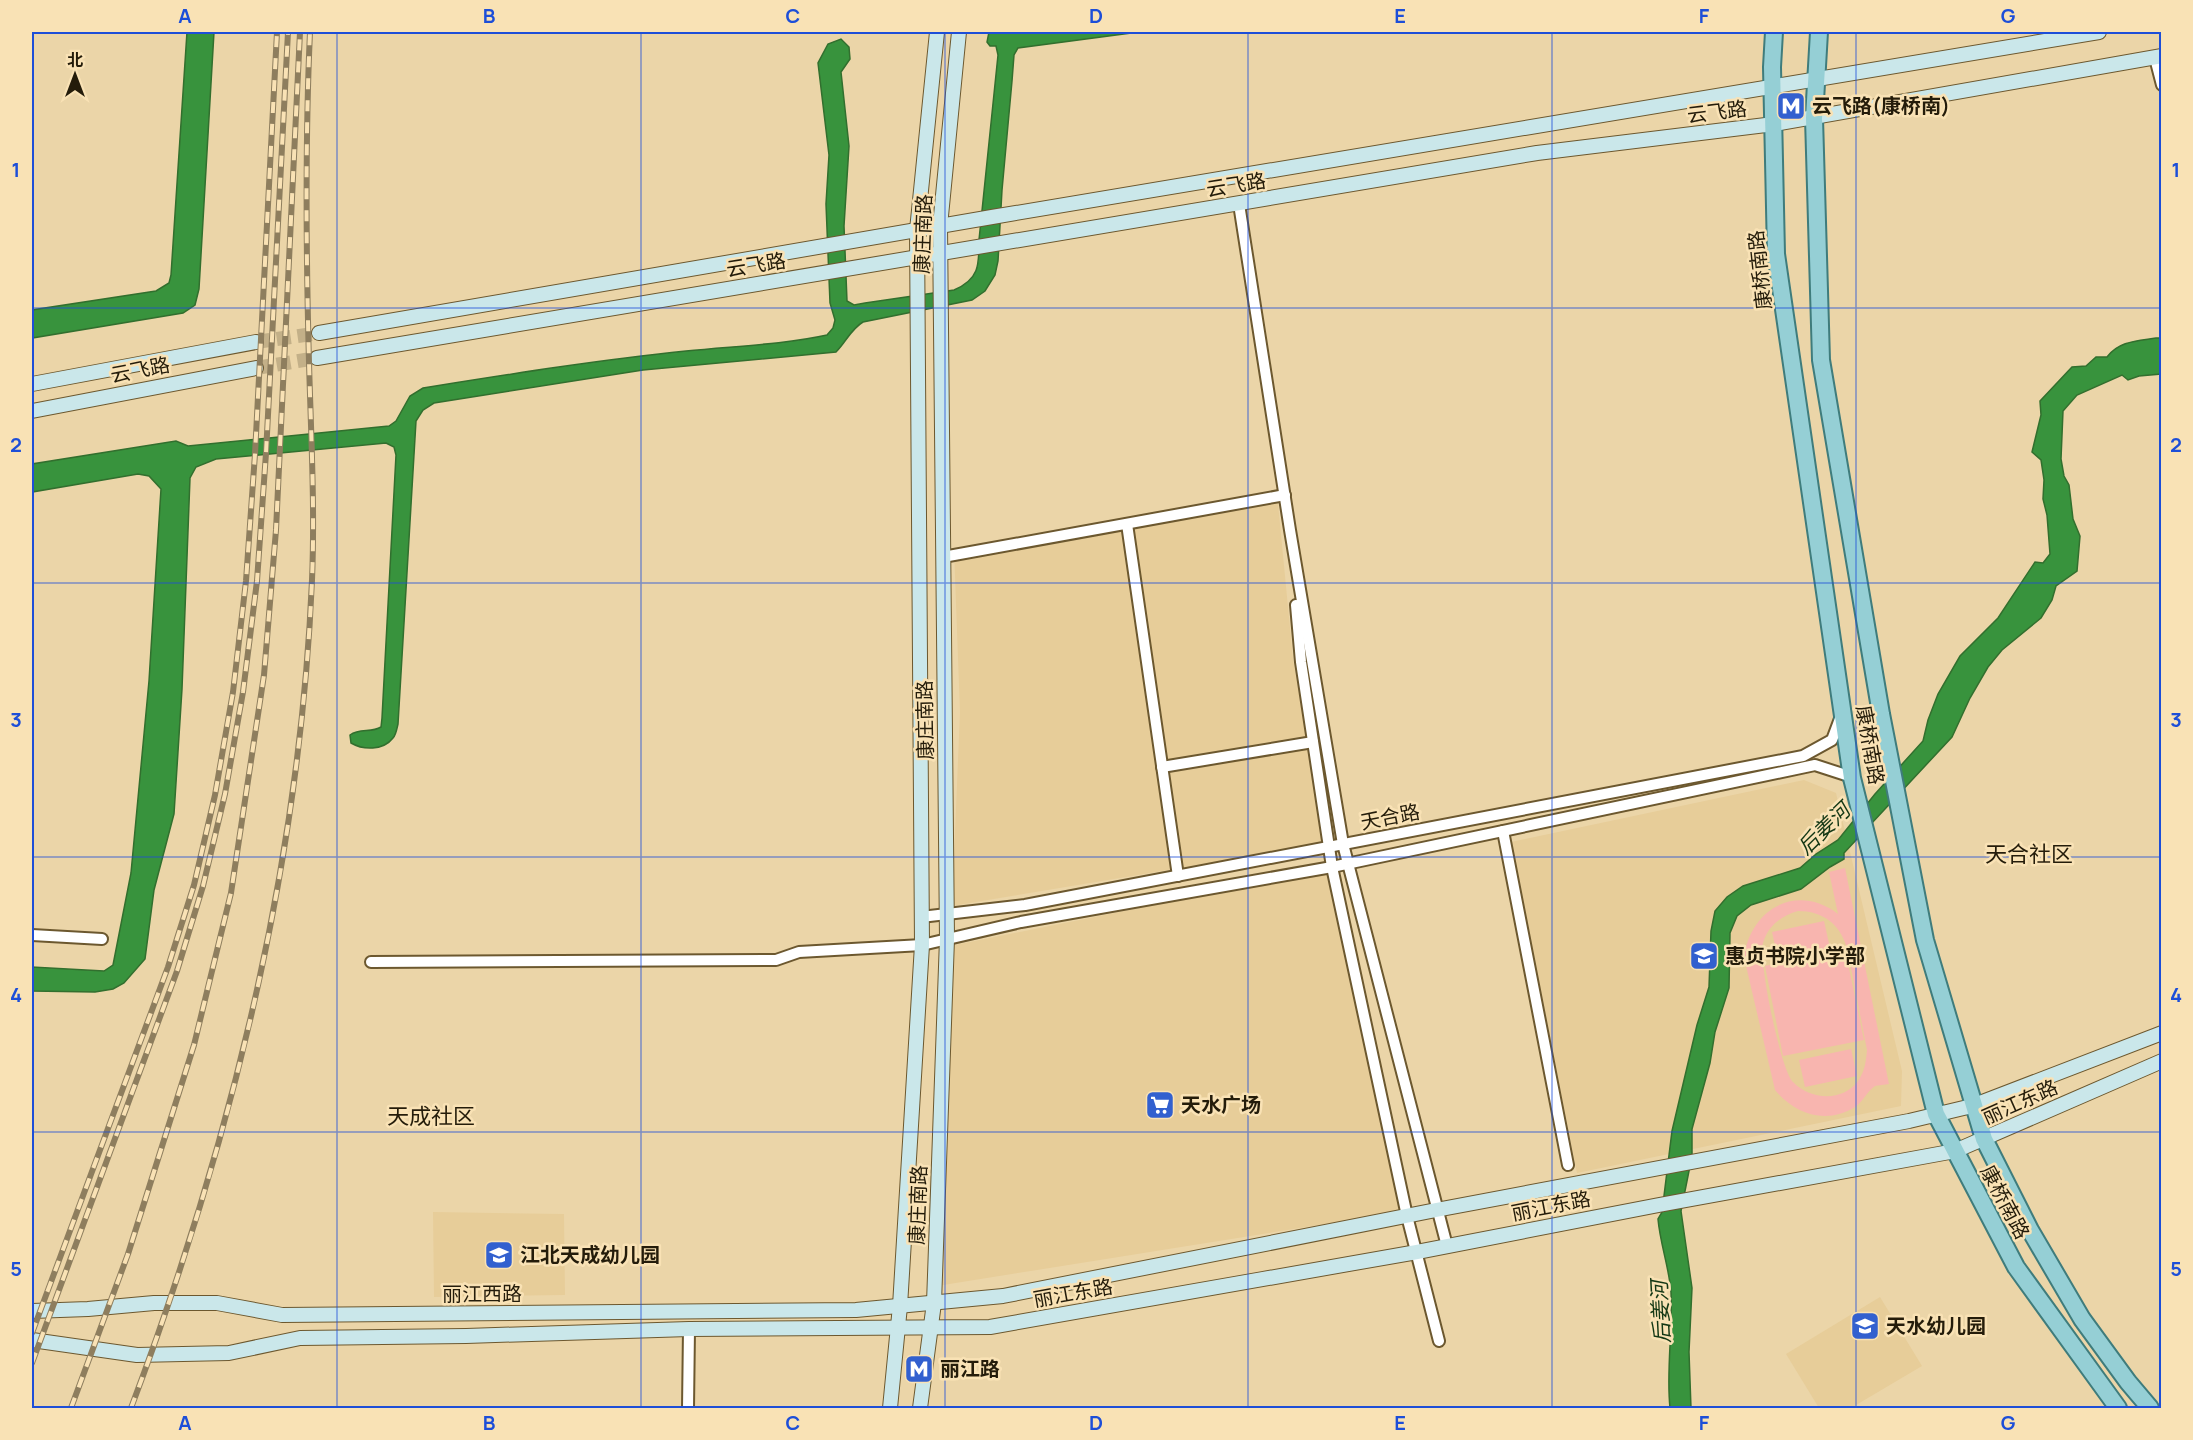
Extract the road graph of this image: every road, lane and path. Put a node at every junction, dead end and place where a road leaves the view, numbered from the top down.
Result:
1 (938, 32) edge
2 (959, 32) edge
3 (1774, 32) edge
4 (1819, 32) edge
5 (2099, 32) edge
6 (2158, 57) edge
7 (1816, 78) junction
8 (2162, 85) edge
9 (1772, 86) junction
10 (1814, 118) junction
11 (1774, 124) junction
12 (1239, 204) junction
13 (940, 226) junction
14 (917, 230) junction
15 (941, 253) junction
16 (917, 258) junction
17 (319, 333) tunnel mouth
18 (256, 342) tunnel mouth
19 (317, 358) tunnel mouth
20 (256, 368) tunnel mouth
21 (32, 384) edge
22 (32, 411) edge
23 (1285, 495) junction
24 (1127, 524) junction
25 (1290, 530) junction
26 (944, 557) junction
27 (1842, 712) junction
28 (1313, 742) junction
29 (1162, 767) junction
30 (1852, 778) junction
31 (1503, 831) junction
32 (1343, 844) junction
33 (1329, 847) junction
34 (1347, 863) junction
35 (1332, 867) junction
36 (1178, 876) junction
37 (947, 914) junction
38 (921, 917) junction
39 (32, 935) edge
40 (102, 939) dead end
41 (947, 939) junction
42 (922, 945) junction
43 (371, 962) dead end
44 (2162, 1033) edge
45 (2162, 1061) edge
46 (1972, 1106) junction
47 (1936, 1114) junction
48 (1984, 1140) junction
49 (1955, 1151) junction
50 (1568, 1165) dead end
51 (1436, 1210) junction
52 (1407, 1216) junction
53 (1447, 1246) junction
54 (1417, 1252) junction
55 (934, 1303) junction
56 (900, 1306) junction
57 (32, 1311) edge
58 (898, 1327) junction
59 (931, 1327) junction
60 (689, 1329) junction
61 (32, 1340) edge
62 (1439, 1341) dead end
63 (688, 1408) edge
64 (890, 1408) edge
65 (920, 1408) edge
66 (2118, 1408) edge
67 (2150, 1408) edge

1 - 14 main road, 康庄南路
2 - 13 main road, 康庄南路
3 - 9 main road, 康桥南路
4 - 7 main road, 康桥南路
5 - 7 main road, 云飞路
6 - 8 street
6 - 10 main road, 云飞路
7 - 9 main road, 云飞路
7 - 10 main road, 康桥南路
9 - 11 main road, 康桥南路
9 - 13 main road, 云飞路
10 - 11 main road, 云飞路
10 - 46 main road, 康桥南路
11 - 12 main road, 云飞路
11 - 27 main road, 康桥南路
12 - 15 main road, 云飞路
12 - 23 street
13 - 14 main road, 云飞路
13 - 15 main road, 康庄南路
14 - 16 main road, 康庄南路
14 - 17 main road, 云飞路
15 - 16 main road, 云飞路
15 - 26 main road, 康庄南路
16 - 19 main road, 云飞路
16 - 38 main road, 康庄南路
18 - 21 main road, 云飞路
20 - 22 main road, 云飞路
23 - 24 street
23 - 25 street
24 - 26 street
24 - 29 street
25 - 28 street
25 - 32 street
26 - 37 main road, 康庄南路
27 - 30 main road, 康桥南路
27 - 32 street, 天合路
28 - 29 street
28 - 33 street
29 - 36 street
30 - 31 street, 天合路
30 - 47 main road, 康桥南路
31 - 34 street, 天合路
31 - 50 street
32 - 33 street, 天合路
32 - 34 street
33 - 35 street
33 - 36 street, 天合路
34 - 35 street, 天合路
34 - 51 street
35 - 41 street, 天合路
35 - 52 street
36 - 37 street, 天合路
37 - 38 street, 天合路
37 - 41 main road, 康庄南路
38 - 42 main road, 康庄南路
39 - 40 street
41 - 42 street, 天合路
41 - 55 main road, 康庄南路
42 - 43 street, 天合路
42 - 56 main road, 康庄南路
44 - 46 main road, 丽江东路
45 - 48 main road, 丽江东路
46 - 47 main road, 丽江东路
46 - 48 main road, 康桥南路
47 - 49 main road, 康桥南路
47 - 51 main road, 丽江东路
48 - 49 main road, 丽江东路
48 - 67 main road, 康桥南路
49 - 53 main road, 丽江东路
49 - 66 main road, 康桥南路
51 - 52 main road, 丽江东路
51 - 53 street
52 - 54 street
52 - 55 main road, 丽江东路
53 - 54 main road, 丽江东路
54 - 59 main road, 丽江东路
54 - 62 street
55 - 56 main road, 丽江西路
55 - 59 main road, 康庄南路
56 - 57 main road, 丽江西路
56 - 58 main road, 康庄南路
58 - 59 main road, 丽江西路
58 - 60 main road, 丽江西路
58 - 64 main road, 康庄南路
59 - 65 main road, 康庄南路
60 - 61 main road, 丽江西路
60 - 63 street

